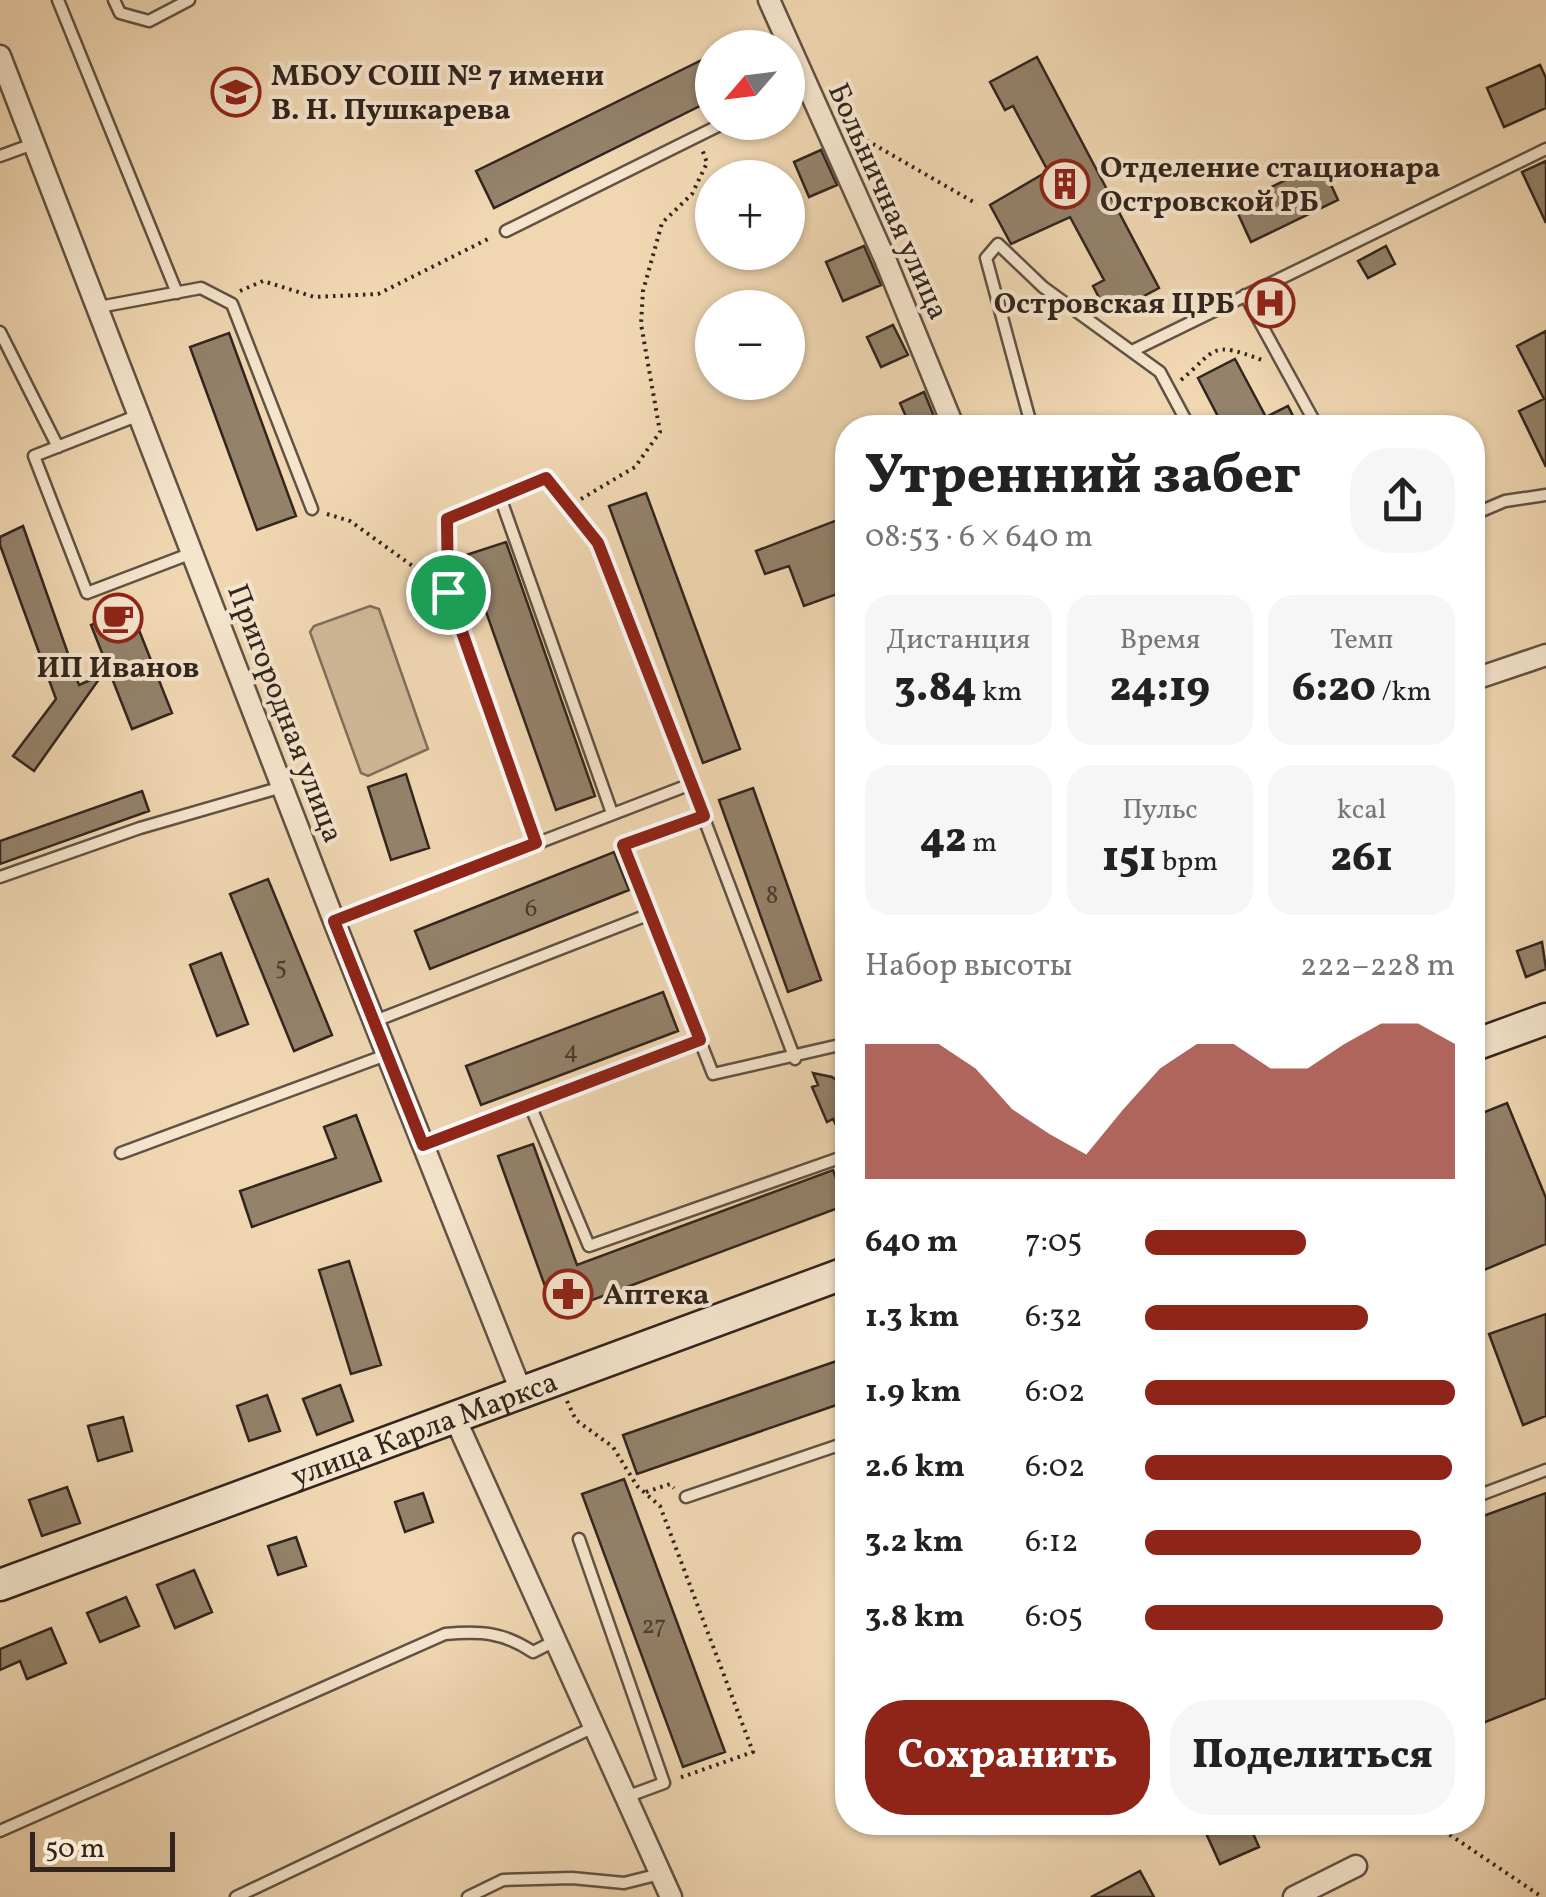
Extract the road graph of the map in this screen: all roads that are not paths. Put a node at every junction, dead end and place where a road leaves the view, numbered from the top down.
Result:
1 (58, 0) edge
2 (114, 0) edge
3 (189, 0) edge
4 (769, 0) edge
5 (778, 30) edge
6 (0, 56) edge
7 (805, 99) edge
8 (695, 137) edge
9 (34, 143) junction
10 (1546, 149) edge
11 (0, 156) edge
12 (506, 230) road end
13 (177, 293) junction
14 (1245, 295) junction
15 (99, 308) junction
16 (1, 334) edge
17 (1132, 351) junction
18 (140, 415) junction
19 (949, 415) edge
20 (1028, 415) edge
21 (1183, 415) edge
22 (1311, 415) edge
23 (58, 446) junction
24 (1546, 495) edge
25 (500, 497) junction
26 (312, 509) road end
27 (1485, 509) edge
28 (193, 553) junction
29 (1546, 655) edge
30 (1485, 676) edge
31 (691, 784) junction
32 (283, 787) junction
33 (612, 813) junction
34 (704, 816) junction
35 (536, 843) junction
36 (0, 877) edge
37 (650, 914) junction
38 (334, 921) junction
39 (374, 1021) junction
40 (1544, 1025) edge
41 (700, 1040) junction
42 (1485, 1042) edge
43 (835, 1045) edge
44 (387, 1055) junction
45 (795, 1058) junction
46 (530, 1105) junction
47 (423, 1145) junction
48 (121, 1153) dead end
49 (835, 1160) edge
50 (835, 1277) edge
51 (521, 1391) junction
52 (454, 1416) junction
53 (835, 1446) edge
54 (1546, 1470) edge
55 (1485, 1493) edge
56 (686, 1497) road end
57 (578, 1538) dead end
58 (0, 1585) edge
59 (555, 1640) junction
60 (594, 1727) junction
61 (626, 1797) junction
62 (0, 1831) edge
63 (1356, 1866) dead end
64 (660, 1874) junction
65 (236, 1897) edge
66 (468, 1897) edge
67 (670, 1897) edge
68 (1294, 1897) edge

1 - 13 lane
2 - 3 lane
4 - 5 street, Больничная улица
6 - 9 street, Пригородная улица
7 - 19 street, Больничная улица
8 - 12 lane
9 - 11 lane
9 - 15 street, Пригородная улица
10 - 14 lane
13 - 15 lane
13 - 26 lane
14 - 17 lane
14 - 22 lane
15 - 18 street, Пригородная улица
16 - 23 lane
17 - 20 lane
17 - 21 lane
18 - 23 lane
18 - 28 street, Пригородная улица
23 - 28 lane
24 - 27 lane
25 - 31 lane
25 - 33 lane
25 - 35 lane
28 - 32 street, Пригородная улица
29 - 30 street
31 - 33 lane
31 - 34 lane
32 - 36 lane
32 - 38 street, Пригородная улица
33 - 35 lane
34 - 37 lane
34 - 45 lane
35 - 38 lane
37 - 39 lane
37 - 41 lane
38 - 39 street, Пригородная улица
39 - 44 street, Пригородная улица
40 - 42 main road
41 - 45 lane
41 - 46 lane
43 - 45 lane
44 - 47 street, Пригородная улица
44 - 48 lane
46 - 47 lane
46 - 49 lane
47 - 51 street, Пригородная улица
50 - 51 main road, улица Карла Маркса
51 - 52 main road, улица Карла Маркса
52 - 58 main road, улица Карла Маркса
52 - 59 street
53 - 56 lane
54 - 55 lane
57 - 61 lane
59 - 60 street
59 - 62 lane
60 - 61 street
60 - 65 lane
61 - 64 street
63 - 68 street
64 - 66 lane
64 - 67 street

